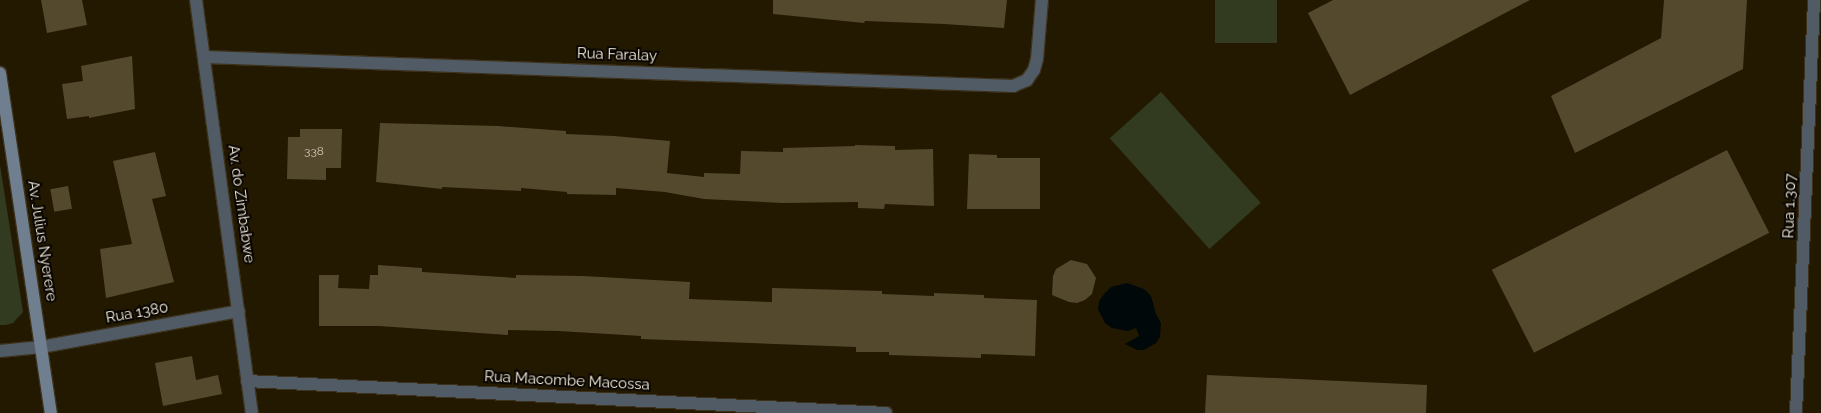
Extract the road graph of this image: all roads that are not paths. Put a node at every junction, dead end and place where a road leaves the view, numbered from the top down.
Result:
1 (196, 0) edge
2 (1042, 0) edge
3 (1814, 0) edge
4 (205, 57) junction
5 (0, 73) edge
6 (239, 311) junction
7 (41, 347) junction
8 (0, 351) edge
9 (247, 381) junction
10 (51, 413) edge
11 (252, 413) edge
12 (886, 413) edge
13 (1796, 413) edge

1 - 4 street, Av. do Zimbabwe
2 - 4 street, Rua Faralay
3 - 13 street, Rua 1.307
4 - 6 street, Av. do Zimbabwe
5 - 7 main road, Av. Julius Nyerere
6 - 7 street, Rua 1380
6 - 9 street, Av. do Zimbabwe
7 - 8 street, Rua 1380
7 - 10 main road, Av. Julius Nyerere
9 - 11 street, Av. do Zimbabwe
9 - 12 street, Rua Macombe Macossa

